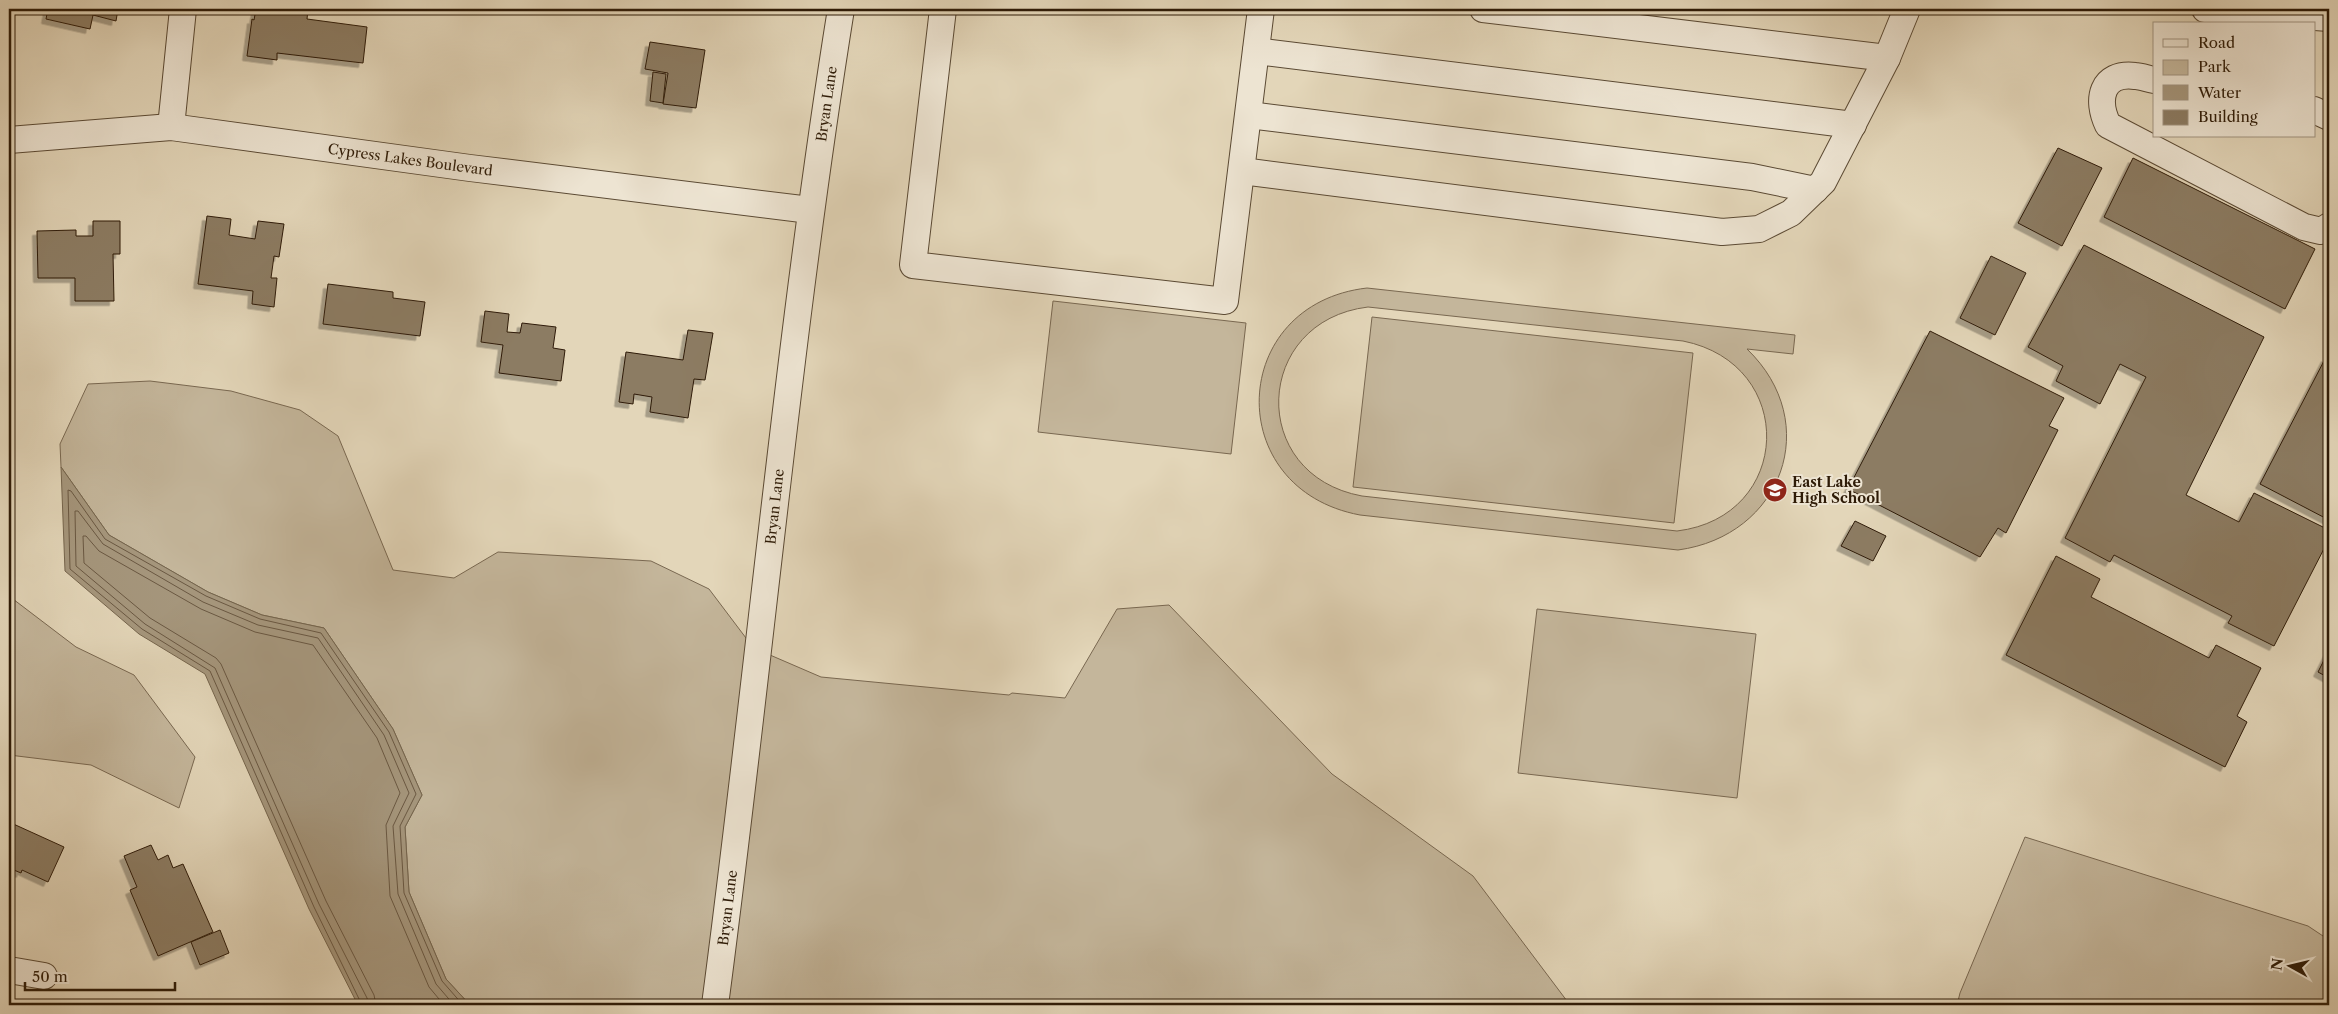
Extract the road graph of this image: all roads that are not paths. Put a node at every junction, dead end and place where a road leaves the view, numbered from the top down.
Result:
1 (183, 9) edge
2 (841, 9) edge
3 (944, 9) edge
4 (1261, 9) edge
5 (1483, 9) edge
6 (1906, 9) edge
7 (2205, 9) edge
8 (2242, 11) edge
9 (2329, 18) edge
10 (1256, 51) junction
11 (1887, 58) junction
12 (2153, 80) edge
13 (1249, 115) junction
14 (1853, 126) junction
15 (171, 127) junction
16 (9, 140) edge
17 (1242, 170) junction
18 (1815, 190) junction
19 (810, 210) junction
20 (2329, 226) edge
21 (9, 970) edge
22 (44, 976) dead end
23 (715, 1005) edge

1 - 15 street
2 - 19 street, Bryan Lane
3 - 17 street
4 - 10 street
5 - 11 street
6 - 11 street
7 - 8 street
8 - 9 street
10 - 13 street
10 - 14 street
11 - 14 street
12 - 20 street
13 - 17 street
13 - 18 street
14 - 18 street
15 - 16 street, Cypress Lakes Boulevard
15 - 19 street, Cypress Lakes Boulevard
17 - 18 street
19 - 23 street, Bryan Lane
21 - 22 street

